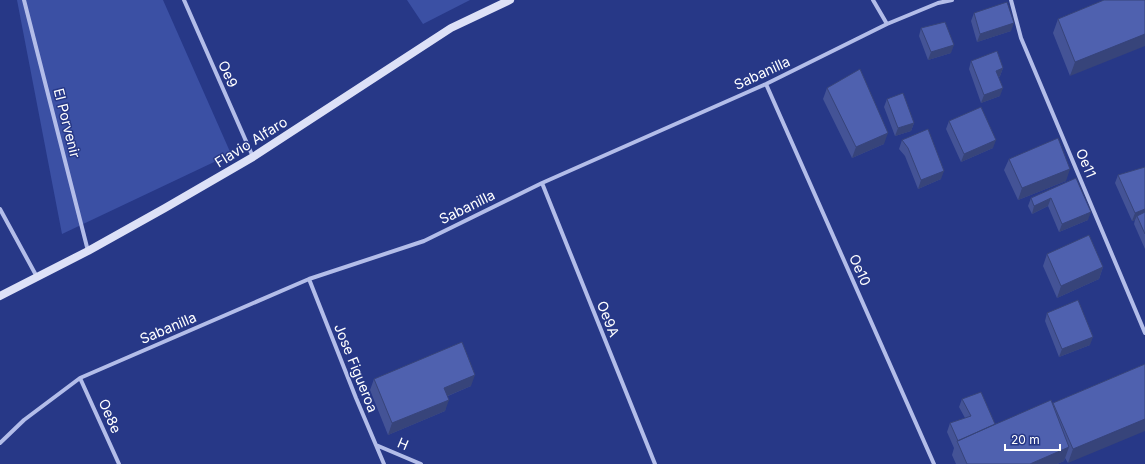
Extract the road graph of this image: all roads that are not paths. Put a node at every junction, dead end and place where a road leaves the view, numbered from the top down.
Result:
1 (24, 0) edge
2 (184, 0) edge
3 (510, 0) edge
4 (873, 0) edge
5 (952, 0) edge
6 (1011, 0) edge
7 (886, 24) junction
8 (766, 84) junction
9 (253, 157) junction
10 (542, 183) junction
11 (0, 209) edge
12 (88, 251) junction
13 (37, 277) junction
14 (310, 279) junction
15 (0, 296) edge
16 (1145, 333) edge
17 (80, 378) junction
18 (0, 443) edge
19 (376, 445) junction
20 (119, 464) edge
21 (384, 464) edge
22 (421, 464) edge
23 (655, 464) edge
24 (934, 464) edge

1 - 12 street, El Porvenir
2 - 9 street, Oe9
3 - 9 street, Flavio Alfaro
4 - 7 street
5 - 7 street, Sabanilla
6 - 16 street, Oe11
7 - 8 street, Sabanilla
8 - 10 street, Sabanilla
8 - 24 street, Oe10
9 - 12 street, Flavio Alfaro
10 - 14 street, Sabanilla
10 - 23 street, Oe9A
11 - 13 street
12 - 13 street, Flavio Alfaro
13 - 15 street, Flavio Alfaro
14 - 17 street, Sabanilla
14 - 19 street, Jose Figueroa
17 - 18 street, Sabanilla
17 - 20 street, Oe8e
19 - 21 street, Jose Figueroa
19 - 22 street, H

